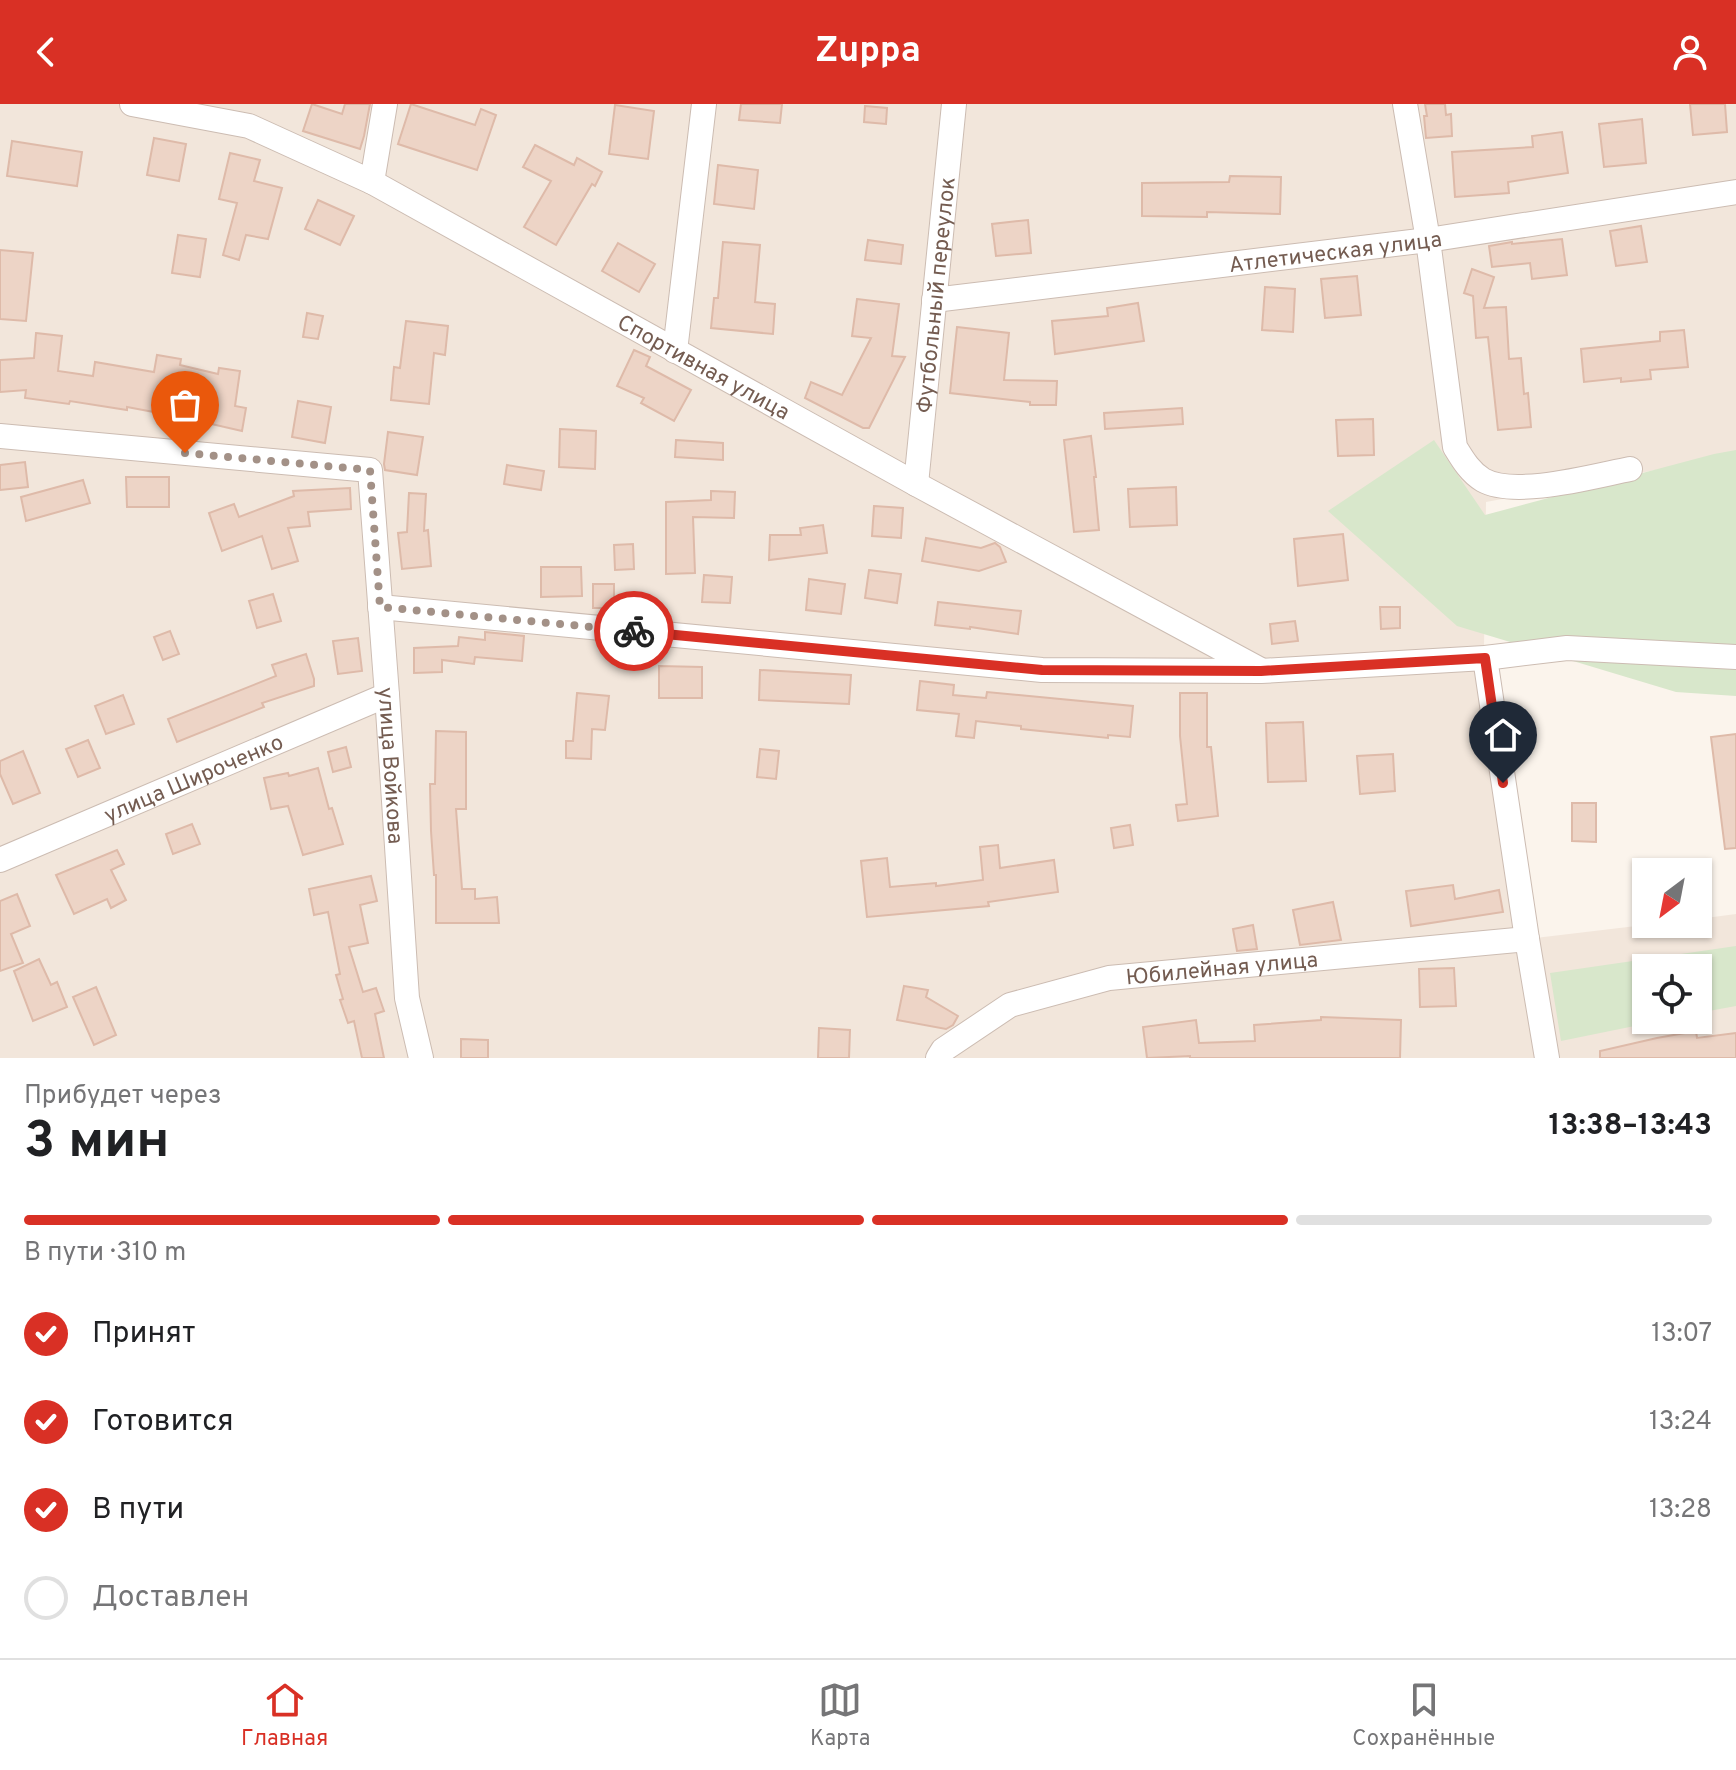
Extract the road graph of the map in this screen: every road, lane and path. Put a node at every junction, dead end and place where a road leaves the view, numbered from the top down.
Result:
1 (132, 104) edge
2 (385, 104) edge
3 (704, 104) edge
4 (954, 104) edge
5 (1405, 104) edge
6 (372, 182) junction
7 (1736, 192) edge
8 (1428, 240) junction
9 (934, 300) junction
10 (675, 351) junction
11 (0, 436) edge
12 (1630, 469) dead end
13 (916, 484) junction
14 (380, 607) junction
15 (1736, 657) edge
16 (1485, 658) junction
17 (1261, 671) junction
18 (387, 695) junction
19 (0, 860) edge
20 (1527, 939) junction
21 (421, 1058) edge
22 (938, 1058) edge
23 (1547, 1058) edge

1 - 6 street, Спортивная улица
2 - 6 street
3 - 10 street
4 - 9 street, Футбольный переулок
5 - 8 street
6 - 10 street, Спортивная улица
7 - 8 street, Атлетическая улица
8 - 9 street, Атлетическая улица
8 - 12 street
9 - 13 street, Футбольный переулок
10 - 13 street, Спортивная улица
11 - 14 street, улица Войкова
13 - 17 street, Спортивная улица
14 - 17 street
14 - 18 street, улица Войкова
15 - 16 street
16 - 17 street
16 - 20 street
18 - 19 street, улица Широченко
18 - 21 street, улица Войкова
20 - 22 street, Юбилейная улица
20 - 23 street

